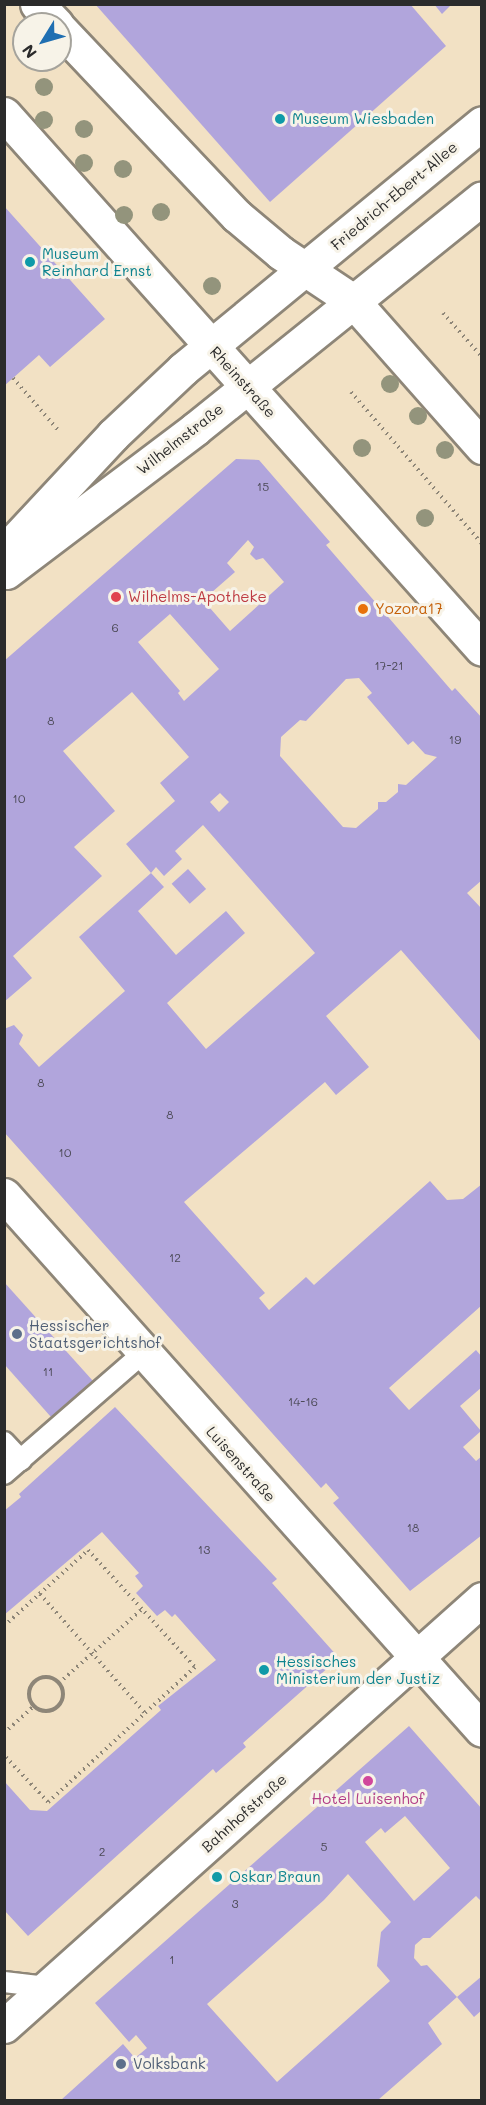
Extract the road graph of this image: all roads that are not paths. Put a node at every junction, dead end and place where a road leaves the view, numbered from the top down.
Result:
1 (72, 41) edge
2 (4, 114) edge
3 (482, 123) edge
4 (482, 198) edge
5 (307, 268) junction
6 (353, 301) junction
7 (211, 346) junction
8 (248, 386) junction
9 (482, 447) edge
10 (4, 552) edge
11 (4, 573) edge
12 (482, 649) edge
13 (4, 1195) edge
14 (142, 1354) junction
15 (4, 1442) edge
16 (21, 1460) junction
17 (4, 1474) edge
18 (482, 1599) edge
19 (415, 1660) junction
20 (482, 1730) edge
21 (4, 1982) edge
22 (47, 1987) junction
23 (4, 2026) edge

1 - 5 main road
2 - 7 main road, Rheinstraße
3 - 5 main road, Friedrich-Ebert-Allee
4 - 6 main road
5 - 6 main road
5 - 7 main road
6 - 8 main road, Wilhelmstraße
6 - 9 main road
7 - 8 main road, Rheinstraße
7 - 10 main road
8 - 11 main road, Wilhelmstraße
8 - 12 main road, Rheinstraße
13 - 14 main road, Luisenstraße
14 - 16 lane
14 - 19 main road, Luisenstraße
15 - 16 lane
16 - 17 lane
18 - 19 main road, Bahnhofstraße
19 - 20 main road, Luisenstraße
19 - 22 main road, Bahnhofstraße
21 - 22 lane
22 - 23 main road, Bahnhofstraße

